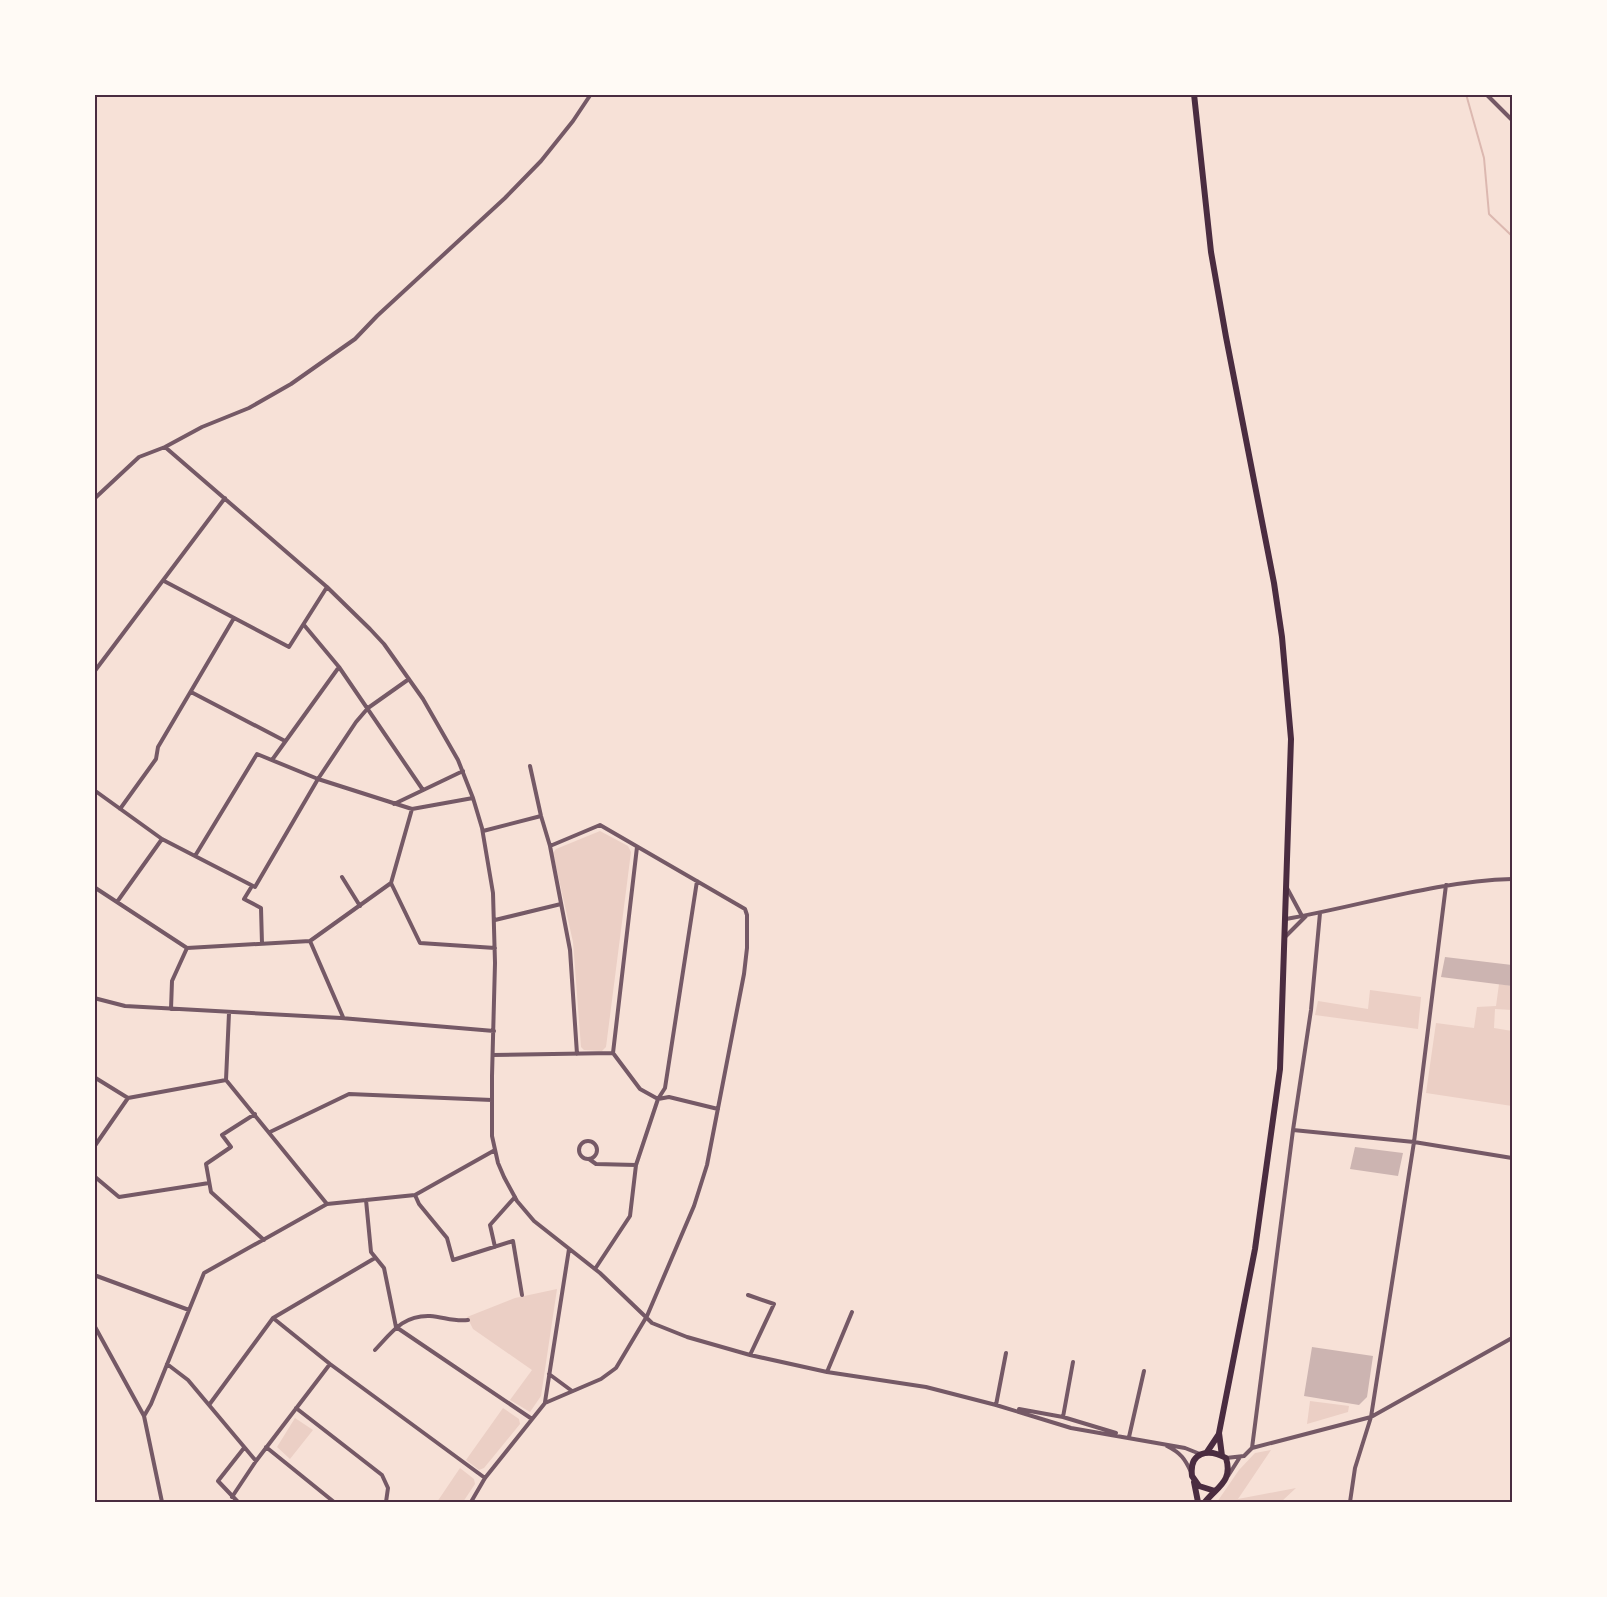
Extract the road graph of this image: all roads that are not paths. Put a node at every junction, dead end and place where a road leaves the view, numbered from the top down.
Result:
1 (591, 94) edge
2 (1194, 94) edge
3 (1486, 94) edge
4 (1512, 120) edge
5 (165, 447) junction
6 (225, 498) junction
7 (94, 499) edge
8 (164, 581) junction
9 (327, 587) junction
10 (234, 618) junction
11 (304, 625) junction
12 (339, 667) junction
13 (94, 672) edge
14 (409, 679) junction
15 (191, 692) junction
16 (368, 708) junction
17 (285, 741) junction
18 (272, 760) junction
19 (530, 766) dead end
20 (463, 771) junction
21 (318, 779) junction
22 (94, 790) edge
23 (423, 790) junction
24 (473, 798) junction
25 (394, 804) junction
26 (120, 808) junction
27 (412, 809) junction
28 (541, 816) junction
29 (483, 831) junction
30 (162, 839) junction
31 (550, 846) junction
32 (637, 847) junction
33 (195, 856) junction
34 (342, 877) dead end
35 (1512, 879) edge
36 (697, 881) junction
37 (391, 883) junction
38 (1446, 885) junction
39 (254, 886) junction
40 (94, 887) edge
41 (1287, 888) junction
42 (117, 902) junction
43 (561, 904) junction
44 (360, 906) junction
45 (1320, 914) junction
46 (1305, 916) junction
47 (1286, 919) junction
48 (495, 920) junction
49 (1285, 937) junction
50 (310, 941) junction
51 (262, 944) junction
52 (187, 948) junction
53 (495, 948) junction
54 (94, 998) edge
55 (171, 1009) junction
56 (229, 1013) junction
57 (344, 1018) junction
58 (494, 1031) junction
59 (613, 1053) junction
60 (577, 1054) junction
61 (493, 1055) junction
62 (94, 1077) edge
63 (226, 1080) junction
64 (128, 1098) junction
65 (658, 1099) junction
66 (492, 1100) junction
67 (718, 1109) junction
68 (255, 1114) junction
69 (1293, 1130) junction
70 (270, 1132) junction
71 (1414, 1142) junction
72 (94, 1147) edge
73 (495, 1150) junction
74 (594, 1157) junction
75 (1512, 1158) edge
76 (589, 1159) junction
77 (596, 1164) junction
78 (636, 1165) junction
79 (94, 1176) edge
80 (209, 1183) junction
81 (415, 1195) junction
82 (515, 1197) junction
83 (366, 1200) junction
84 (327, 1204) junction
85 (264, 1240) junction
86 (495, 1247) junction
87 (569, 1249) junction
88 (375, 1258) junction
89 (595, 1269) junction
90 (94, 1275) edge
91 (522, 1295) dead end
92 (748, 1296) dead end
93 (189, 1310) junction
94 (852, 1311) dead end
95 (647, 1316) junction
96 (273, 1318) junction
97 (468, 1320) dead end
98 (94, 1325) edge
99 (396, 1327) junction
100 (1512, 1338) edge
101 (375, 1350) dead end
102 (1006, 1353) dead end
103 (750, 1355) junction
104 (1073, 1362) dead end
105 (167, 1364) junction
106 (330, 1364) junction
107 (1144, 1371) dead end
108 (827, 1372) junction
109 (549, 1374) junction
110 (572, 1391) junction
111 (545, 1403) junction
112 (996, 1404) junction
113 (209, 1405) junction
114 (296, 1408) junction
115 (144, 1416) junction
116 (1063, 1417) junction
117 (1371, 1417) junction
118 (532, 1419) junction
119 (1219, 1433) junction
120 (1129, 1437) junction
121 (1164, 1444) junction
122 (266, 1447) junction
123 (244, 1448) junction
124 (1252, 1448) junction
125 (1204, 1453) junction
126 (1240, 1456) junction
127 (1224, 1457) junction
128 (256, 1461) junction
129 (1191, 1473) junction
130 (1228, 1477) junction
131 (485, 1478) junction
132 (1194, 1482) junction
133 (1215, 1491) junction
134 (232, 1497) junction
135 (162, 1503) edge
136 (238, 1503) edge
137 (334, 1503) edge
138 (386, 1503) edge
139 (471, 1503) edge
140 (1198, 1503) edge
141 (1205, 1503) edge
142 (1350, 1503) edge

1 - 5 street
2 - 41 main road
3 - 4 street
5 - 6 street
5 - 7 street
6 - 8 street
6 - 9 street
8 - 10 street
8 - 13 street
9 - 11 street
9 - 14 street
10 - 11 street
10 - 15 street
11 - 12 street
12 - 16 street
12 - 17 street
14 - 16 street
14 - 20 street
15 - 17 street
15 - 26 street
16 - 21 street
16 - 23 street
17 - 18 street
18 - 21 street
18 - 33 street
19 - 28 street
20 - 23 street
20 - 24 street
21 - 25 street
21 - 39 street
22 - 26 street
23 - 25 street
24 - 27 street
24 - 29 street
25 - 27 street
26 - 30 street
27 - 37 street
28 - 29 street
28 - 31 street
29 - 48 street
30 - 33 street
30 - 42 street
31 - 32 street
31 - 43 street
32 - 36 street
32 - 59 street
33 - 39 street
34 - 44 street
35 - 38 street
36 - 65 street
36 - 67 street
37 - 44 street
37 - 53 street
38 - 45 street
38 - 71 street
39 - 51 street
40 - 42 street
41 - 46 street
41 - 47 main road
42 - 52 street
43 - 48 street
43 - 60 street
44 - 50 street
45 - 46 street
45 - 69 street
46 - 47 street
46 - 49 street
47 - 49 main road
48 - 53 street
49 - 119 main road
50 - 51 street
50 - 57 street
51 - 52 street
52 - 55 street
53 - 58 street
54 - 55 street
55 - 56 street
56 - 57 street
56 - 63 street
57 - 58 street
58 - 61 street
59 - 60 street
59 - 65 street
60 - 61 street
61 - 66 street
62 - 64 street
63 - 64 street
63 - 68 street
64 - 72 street
65 - 67 street
65 - 78 street
66 - 70 street
66 - 73 street
67 - 95 street
68 - 70 street
68 - 80 street
69 - 71 street
69 - 124 street
70 - 84 street
71 - 75 street
71 - 117 street
73 - 81 street
73 - 82 street
74 - 76 street
74 - 76 street
74 - 77 street
76 - 77 street
77 - 78 street
78 - 89 street
79 - 80 street
80 - 85 street
81 - 83 street
81 - 86 street
82 - 86 street
82 - 87 street
83 - 84 street
83 - 88 street
84 - 85 street
85 - 93 street
86 - 91 street
87 - 89 street
87 - 109 street
88 - 96 street
88 - 99 street
89 - 95 street
90 - 93 street
92 - 103 street
93 - 105 street
94 - 108 street
95 - 103 street
95 - 110 street
96 - 106 street
96 - 113 street
97 - 99 street
98 - 115 street
99 - 101 street
99 - 118 street
100 - 117 street
102 - 112 street
103 - 108 street
104 - 116 street
105 - 113 street
105 - 115 street
106 - 114 street
106 - 131 street
107 - 120 street
108 - 112 street
109 - 110 street
109 - 111 street
110 - 111 street
111 - 118 street
112 - 116 street
112 - 120 street
113 - 123 street
114 - 122 street
114 - 138 street
115 - 135 street
116 - 120 street
117 - 124 street
117 - 142 street
118 - 131 street
119 - 125 main road
119 - 127 main road
120 - 121 street
121 - 125 street
121 - 129 street
122 - 128 street
122 - 137 street
123 - 128 street
123 - 134 street
124 - 126 street
125 - 127 main road
125 - 129 main road
126 - 127 street
126 - 130 street
127 - 130 main road
128 - 134 street
129 - 132 main road
130 - 133 main road
131 - 139 street
132 - 133 main road
132 - 140 main road
133 - 141 main road
134 - 136 street

